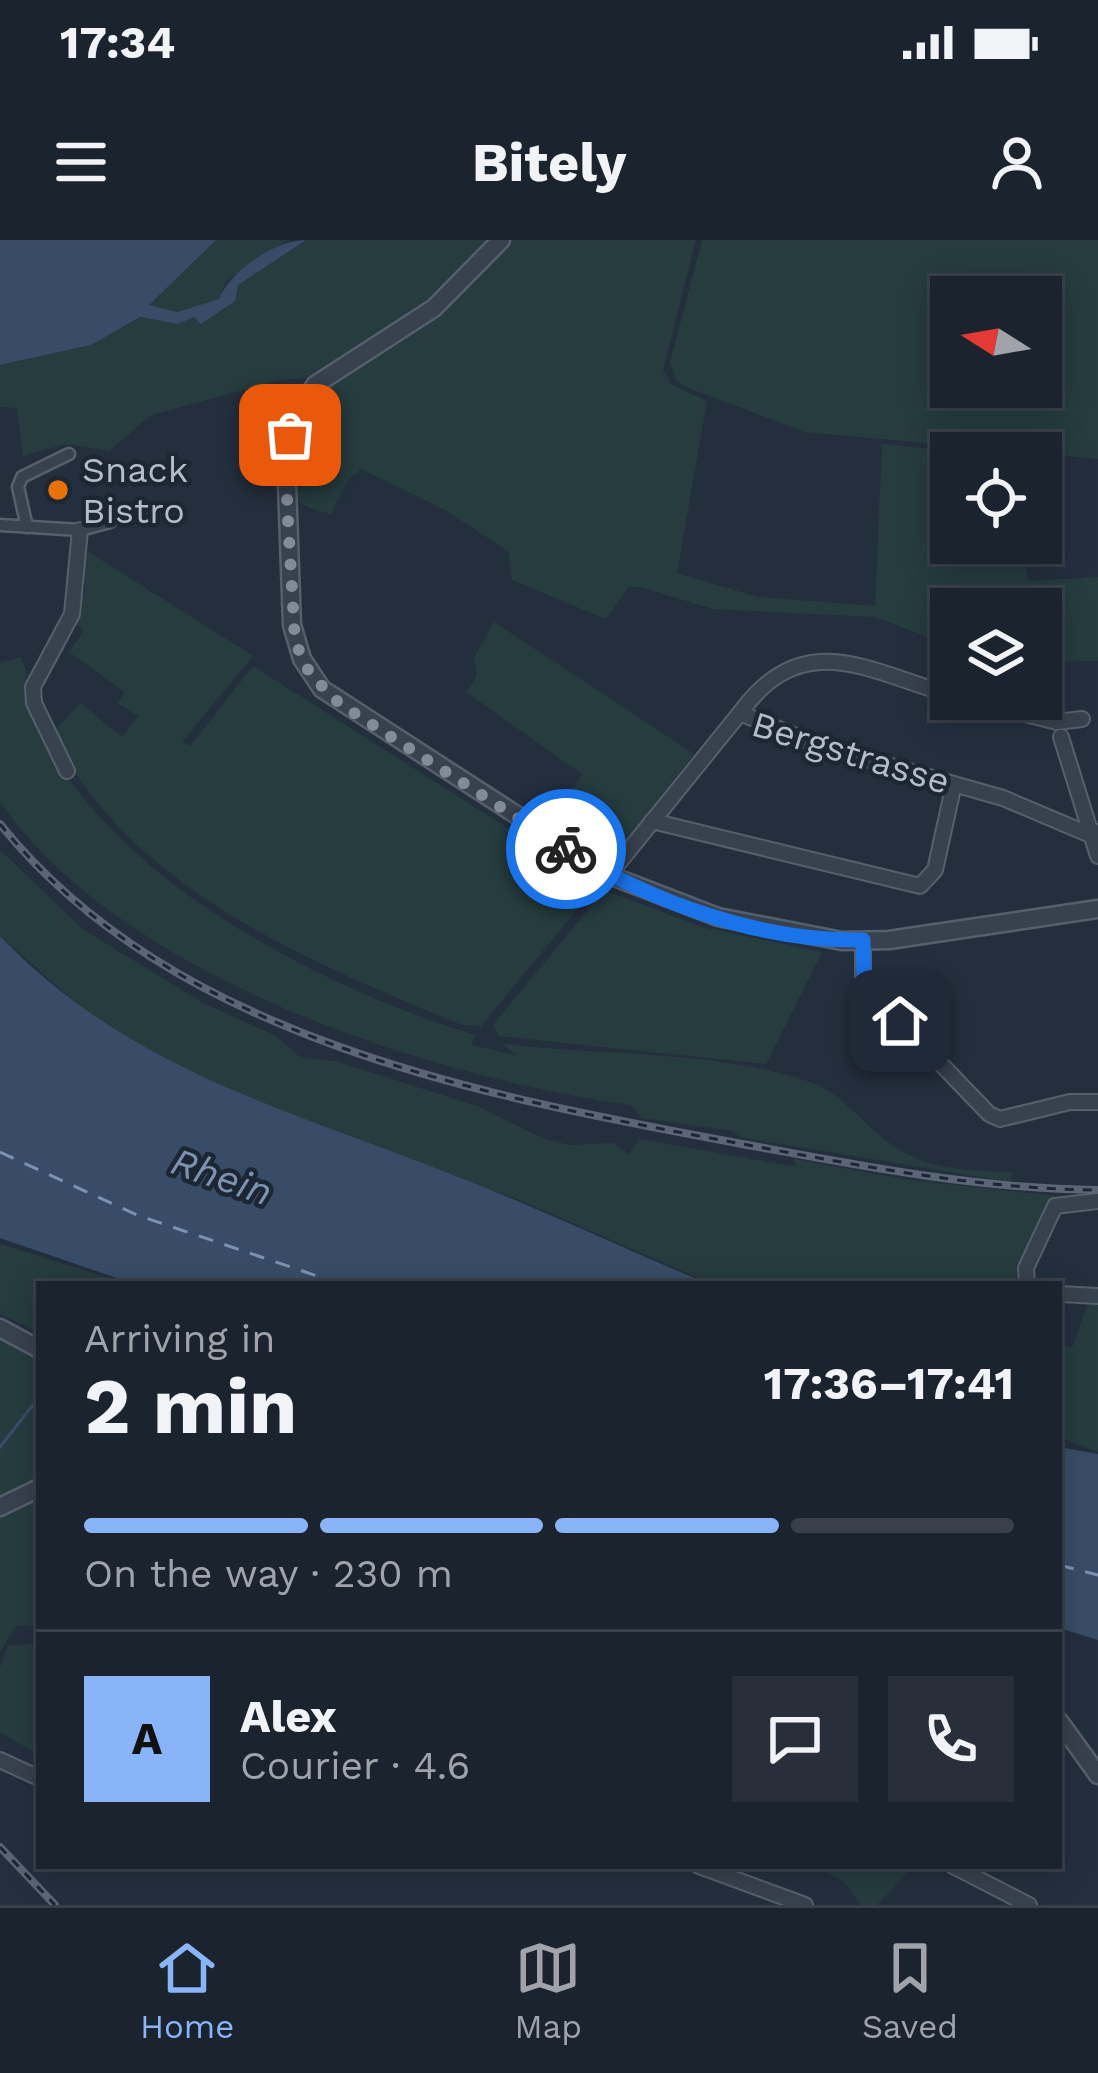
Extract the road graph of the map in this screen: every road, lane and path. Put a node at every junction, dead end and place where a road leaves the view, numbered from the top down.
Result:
1 (501, 240) edge
2 (69, 454) dead end
3 (110, 522) dead end
4 (0, 525) edge
5 (27, 527) junction
6 (80, 530) junction
7 (930, 688) edge
8 (740, 713) junction
9 (1082, 719) dead end
10 (1031, 720) edge
11 (1056, 720) edge
12 (1059, 729) junction
13 (67, 770) dead end
14 (954, 784) junction
15 (652, 821) junction
16 (1093, 833) edge
17 (1098, 856) edge
18 (609, 875) junction
19 (1098, 909) edge
20 (863, 940) junction
21 (1098, 1102) edge
22 (1098, 1201) edge
23 (1027, 1281) edge
24 (1062, 1294) edge
25 (1098, 1296) edge
26 (0, 1328) edge
27 (36, 1347) edge
28 (36, 1490) edge
29 (0, 1508) edge
30 (1062, 1724) edge
31 (0, 1760) edge
32 (1098, 1775) edge
33 (36, 1777) edge
34 (707, 1869) edge
35 (959, 1869) edge
36 (805, 1905) edge
37 (1029, 1905) edge

1 - 18 street
2 - 5 street
3 - 6 street
4 - 5 street
5 - 6 street
6 - 13 street
7 - 8 street
8 - 14 street, Bergstrasse
8 - 15 street, Bergstrasse
9 - 12 street
10 - 12 street
11 - 12 street
12 - 16 street
14 - 15 street
14 - 16 street, Bergstrasse
15 - 18 street, Bergstrasse
16 - 17 street
18 - 20 street
19 - 20 street
20 - 21 street
22 - 23 street
24 - 25 street
26 - 27 street
28 - 29 street
30 - 32 street
31 - 33 street
34 - 36 street
35 - 37 street

